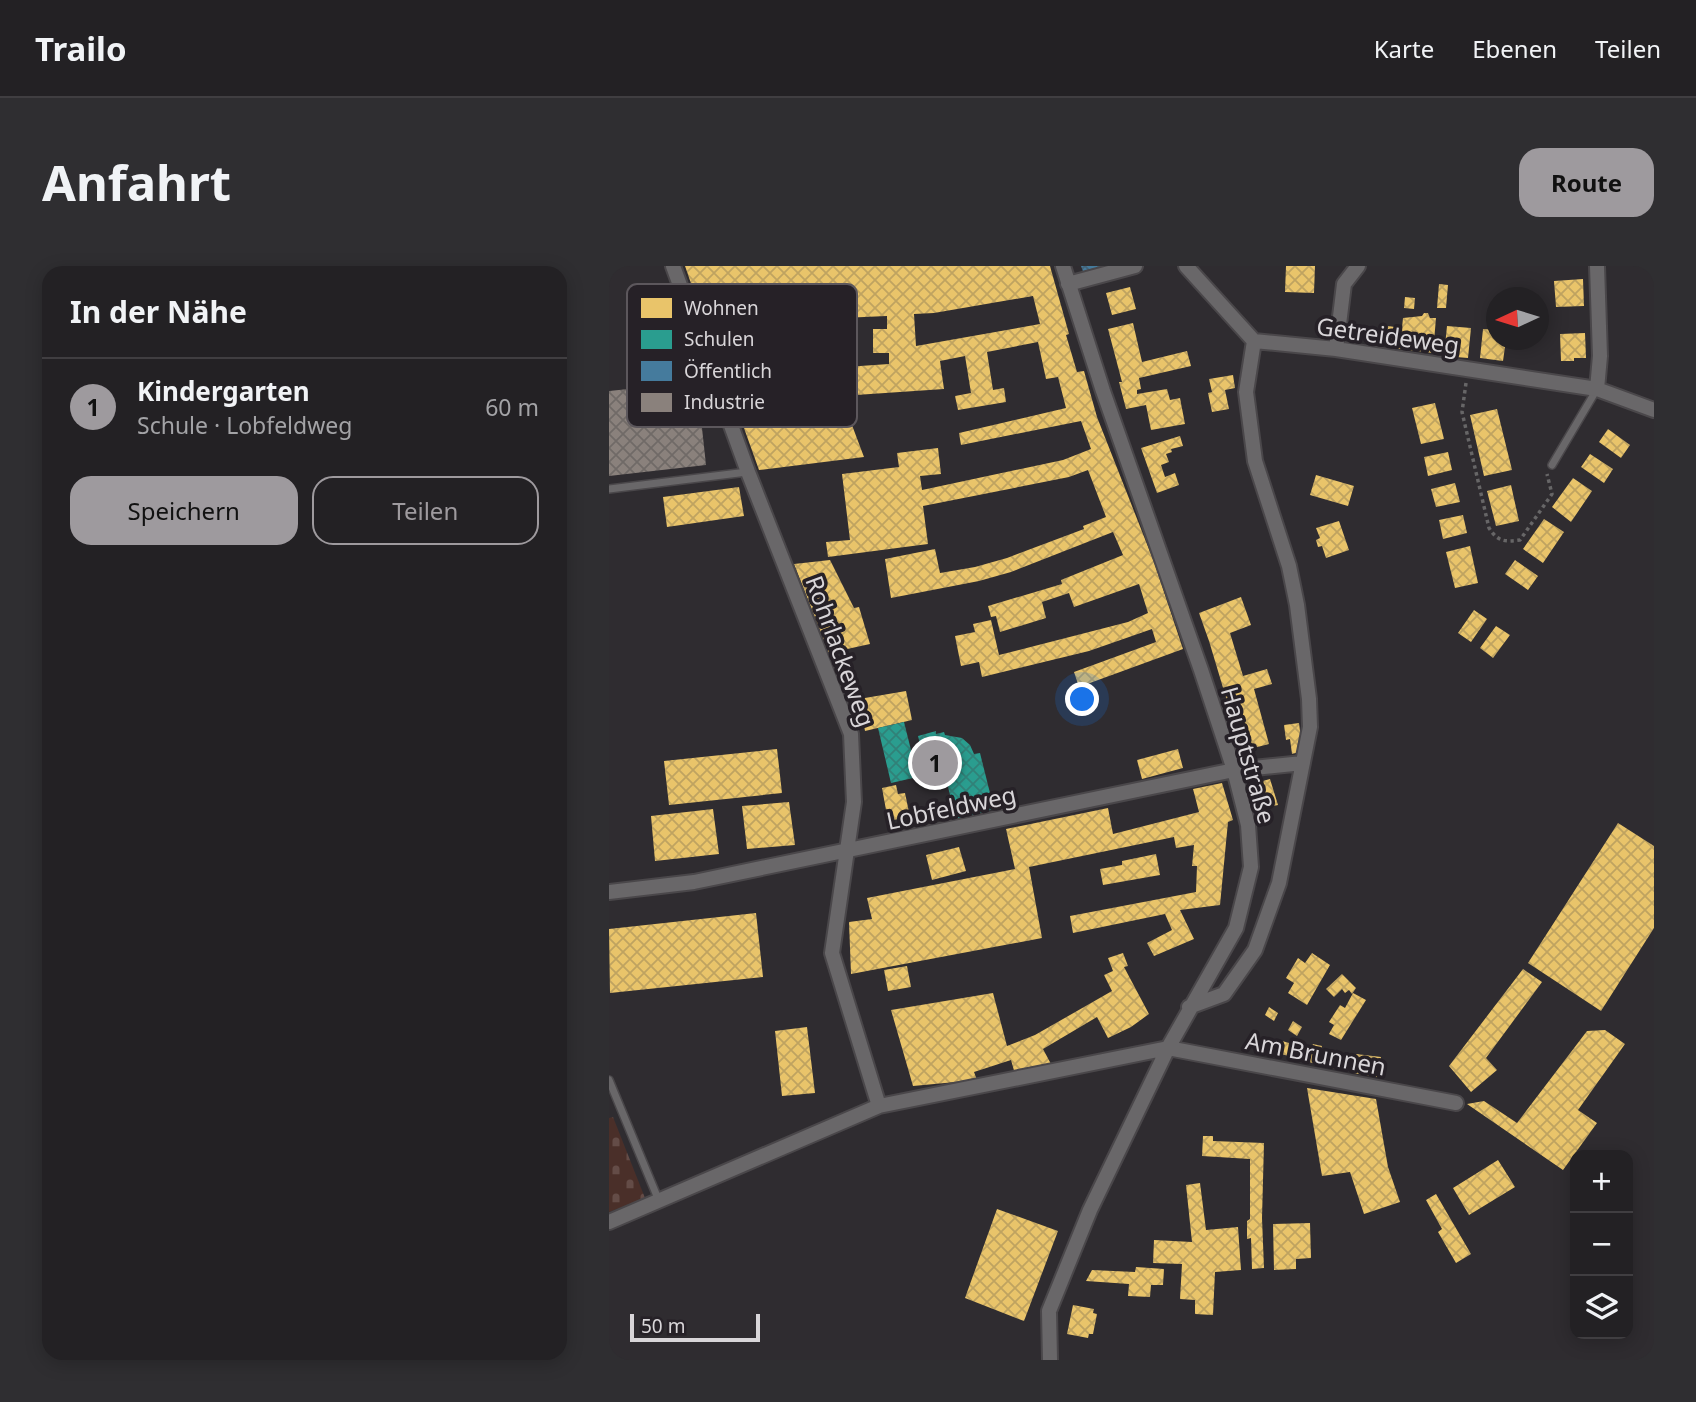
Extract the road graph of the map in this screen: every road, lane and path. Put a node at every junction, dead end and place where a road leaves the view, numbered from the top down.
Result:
1 (673, 266) edge
2 (1063, 266) edge
3 (1135, 266) edge
4 (1186, 266) edge
5 (1358, 266) edge
6 (1597, 266) edge
7 (680, 284) edge
8 (1067, 284) junction
9 (1254, 341) junction
10 (1336, 349) junction
11 (1468, 369) junction
12 (1597, 388) junction
13 (1654, 410) edge
14 (732, 427) edge
15 (1552, 465) joint
16 (748, 472) junction
17 (609, 489) edge
18 (1303, 763) junction
19 (1234, 770) junction
20 (845, 852) junction
21 (609, 892) edge
22 (1189, 1007) junction
23 (1168, 1048) junction
24 (609, 1080) edge
25 (1456, 1103) dead end
26 (879, 1107) junction
27 (659, 1201) junction
28 (609, 1222) edge
29 (1050, 1360) edge

1 - 7 street, Rohrlackeweg
2 - 8 street, Hauptstraße
3 - 8 street
4 - 9 street
5 - 10 street
6 - 12 street
8 - 19 street, Hauptstraße
9 - 10 street, Getreideweg
9 - 18 street
10 - 11 street, Getreideweg
11 - 12 street, Getreideweg
11 - 15 path
12 - 13 street, Getreideweg
12 - 15 lane
14 - 16 street, Rohrlackeweg
16 - 17 lane
16 - 20 street, Rohrlackeweg
18 - 19 street, Lobfeldweg
18 - 22 street
19 - 20 street, Lobfeldweg
19 - 22 street, Hauptstraße
20 - 21 street, Lobfeldweg
20 - 26 street, Rohrlackeweg
22 - 23 street, Hauptstraße
23 - 25 street, Am Brunnen
23 - 26 street
23 - 29 street, Hauptstraße
24 - 27 lane
26 - 27 street
27 - 28 street

